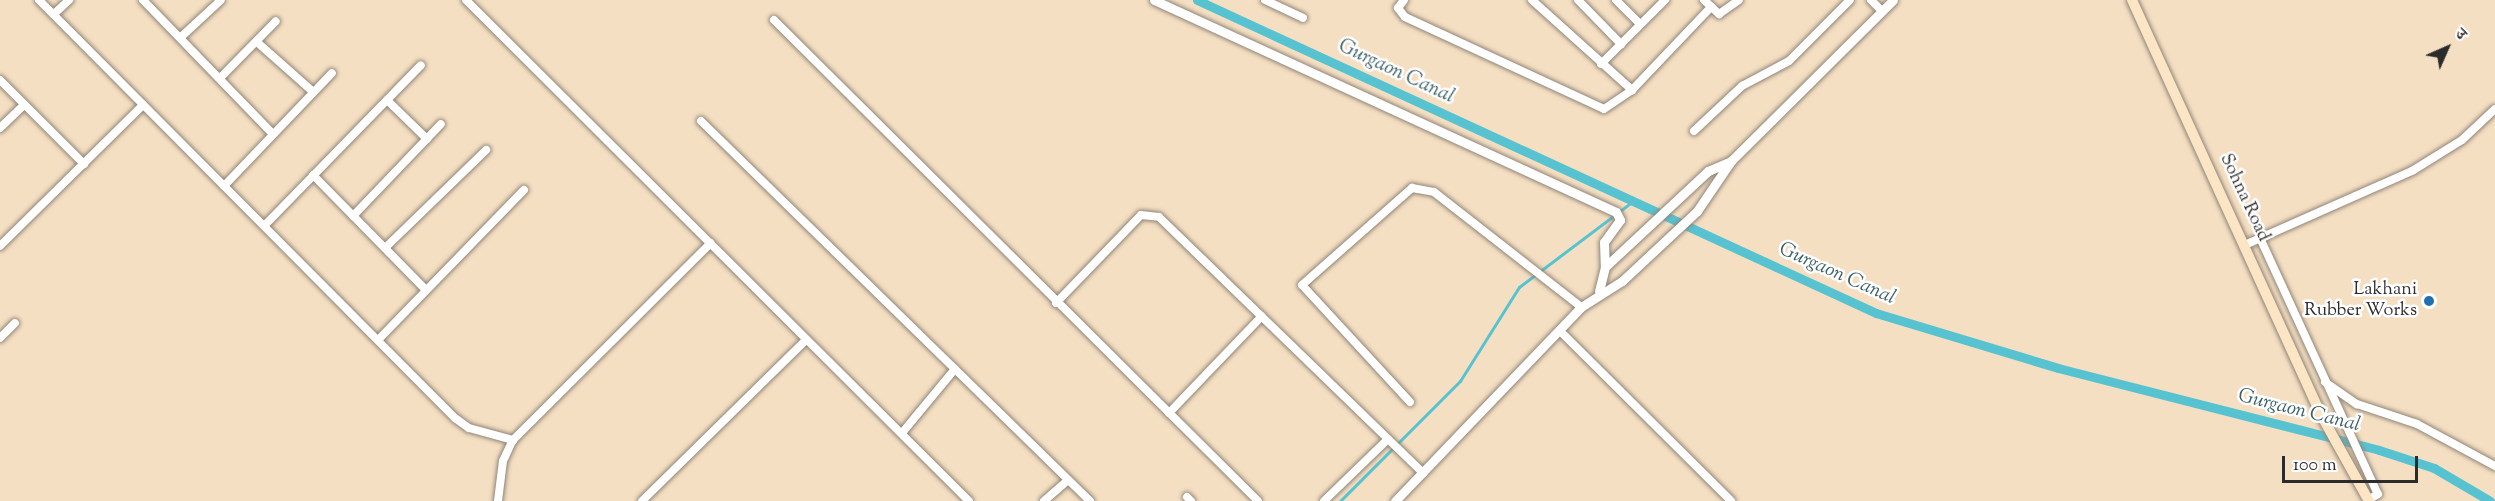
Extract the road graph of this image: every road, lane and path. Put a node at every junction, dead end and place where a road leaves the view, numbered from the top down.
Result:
1 (39, 0) edge
2 (69, 0) edge
3 (143, 0) edge
4 (221, 0) edge
5 (466, 0) edge
6 (1154, 0) edge
7 (1265, 0) edge
8 (1404, 0) edge
9 (1532, 0) edge
10 (1578, 0) edge
11 (1616, 0) edge
12 (1665, 0) edge
13 (1704, 0) edge
14 (1739, 0) edge
15 (1850, 0) edge
16 (1871, 0) edge
17 (1893, 0) edge
18 (2132, 0) edge
19 (1711, 7) junction
20 (1882, 10) junction
21 (54, 14) junction
22 (1303, 18) dead end
23 (774, 20) dead end
24 (276, 21) dead end
25 (1640, 24) junction
26 (181, 37) junction
27 (258, 43) junction
28 (1620, 44) junction
29 (1601, 64) junction
30 (421, 65) dead end
31 (332, 74) dead end
32 (221, 77) junction
33 (0, 80) edge
34 (1632, 90) junction
35 (312, 91) junction
36 (387, 100) junction
37 (24, 105) junction
38 (143, 105) junction
39 (2495, 109) edge
40 (701, 121) dead end
41 (441, 124) dead end
42 (0, 128) edge
43 (1694, 130) dead end
44 (271, 132) junction
45 (427, 139) junction
46 (486, 150) dead end
47 (1731, 161) junction
48 (84, 164) junction
49 (313, 175) junction
50 (224, 186) junction
51 (524, 190) dead end
52 (354, 216) junction
53 (265, 225) junction
54 (2260, 238) junction
55 (711, 243) junction
56 (2247, 244) junction
57 (0, 246) edge
58 (385, 248) junction
59 (1605, 267) junction
60 (425, 289) junction
61 (1599, 291) junction
62 (1056, 303) junction
63 (1581, 307) junction
64 (1262, 316) junction
65 (15, 323) dead end
66 (1560, 331) junction
67 (0, 338) edge
68 (379, 339) junction
69 (806, 340) junction
70 (955, 369) junction
71 (2324, 381) junction
72 (1410, 402) dead end
73 (1169, 413) junction
74 (902, 433) junction
75 (513, 440) junction
76 (1390, 441) junction
77 (2495, 466) edge
78 (1423, 473) junction
79 (1068, 480) junction
80 (498, 501) edge
81 (642, 501) edge
82 (969, 501) edge
83 (1044, 501) edge
84 (1090, 501) edge
85 (1258, 501) edge
86 (1324, 501) edge
87 (1395, 501) edge
88 (1731, 501) edge
89 (2368, 501) edge

1 - 21 street
2 - 21 street
3 - 26 street
4 - 26 street
5 - 55 street
6 - 59 street
7 - 22 street
8 - 34 street
9 - 29 street
10 - 28 street
11 - 25 street
12 - 25 street
13 - 19 street
14 - 19 street
15 - 43 street
16 - 20 street
17 - 20 street
18 - 56 main road, Sohna Road
19 - 34 street
20 - 47 street
21 - 38 street
23 - 62 street
24 - 27 street
25 - 28 street
26 - 32 street
27 - 32 street
27 - 35 street
28 - 29 street
29 - 34 street
30 - 36 street
31 - 35 street
32 - 44 street
33 - 37 street
35 - 44 street
36 - 45 street
36 - 49 street
37 - 42 street
37 - 48 street
38 - 48 street
38 - 50 street
39 - 54 street
40 - 70 street
41 - 45 street
44 - 50 street
45 - 52 street
46 - 58 street
47 - 59 street
47 - 61 street
48 - 57 street
49 - 52 street
49 - 53 street
50 - 53 street
51 - 60 street
52 - 58 street
53 - 68 street
54 - 56 street
54 - 71 street
55 - 69 street
55 - 75 street
56 - 89 main road, Sohna Road
58 - 60 street
59 - 61 street
60 - 68 street
61 - 63 street
62 - 64 street
62 - 73 street
63 - 66 street
63 - 72 street
64 - 73 street
64 - 76 street
65 - 67 street
66 - 78 street
66 - 88 street
68 - 75 street
69 - 74 street
69 - 81 street
70 - 74 street
70 - 79 street
71 - 77 street
71 - 89 street
73 - 85 street
74 - 82 street
75 - 80 street
76 - 78 street
76 - 86 street
78 - 87 street
79 - 83 street
79 - 84 street

